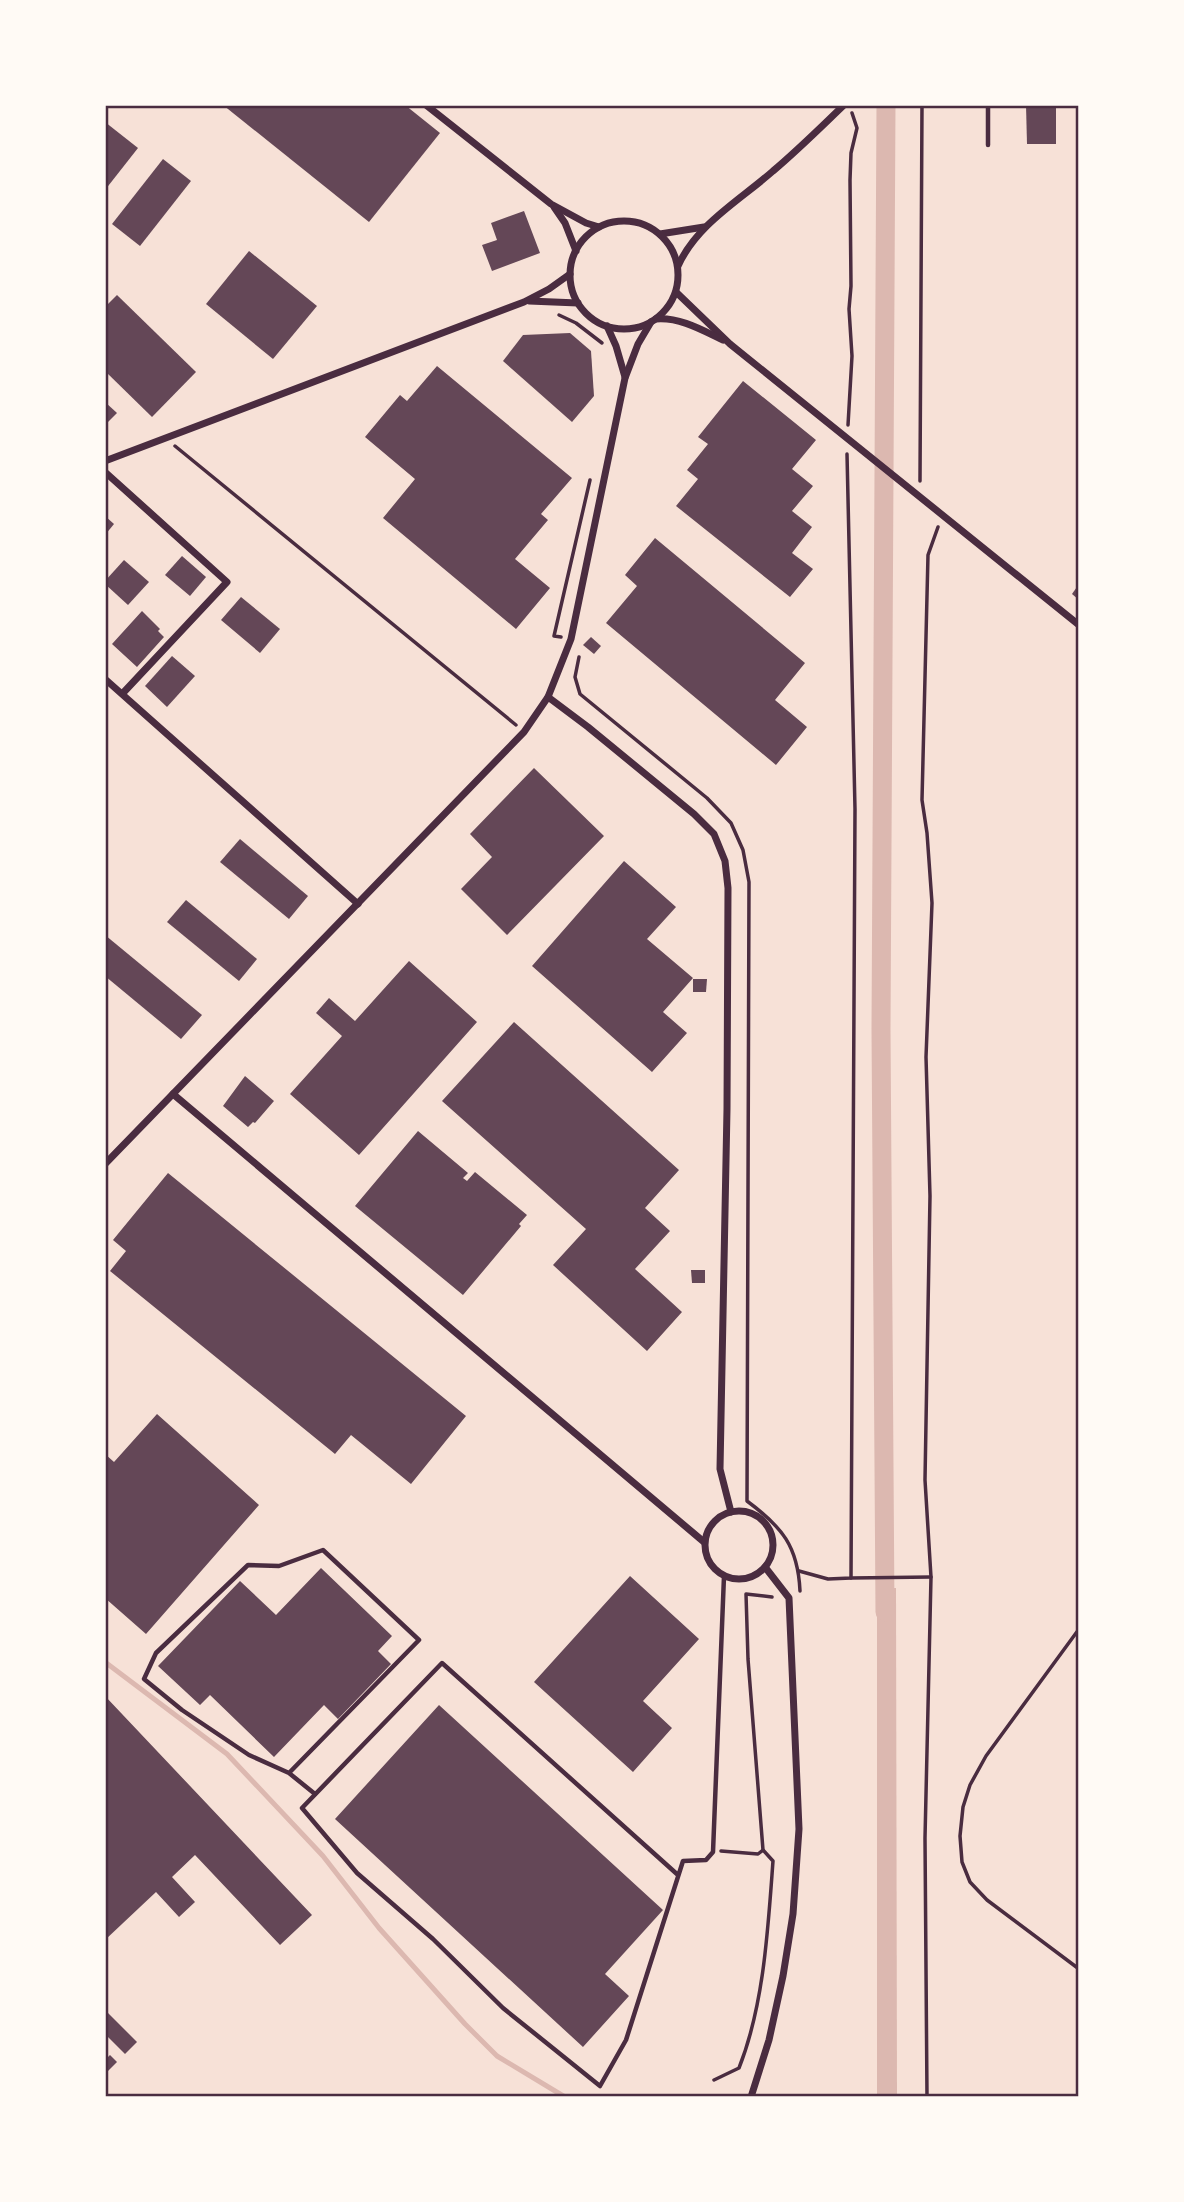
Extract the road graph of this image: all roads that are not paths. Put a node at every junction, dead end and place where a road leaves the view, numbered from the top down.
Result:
1 (426, 105) edge
2 (844, 105) edge
3 (988, 105) edge
4 (988, 145) dead end
5 (551, 204) junction
6 (599, 227) junction
7 (705, 227) junction
8 (660, 234) junction
9 (576, 251) junction
10 (678, 267) junction
11 (570, 274) junction
12 (676, 292) junction
13 (524, 302) junction
14 (578, 303) junction
15 (653, 321) junction
16 (607, 326) junction
17 (730, 344) junction
18 (625, 378) junction
19 (105, 461) edge
20 (105, 472) edge
21 (1079, 625) edge
22 (105, 679) edge
23 (122, 693) junction
24 (548, 697) junction
25 (358, 904) junction
26 (173, 1094) junction
27 (105, 1164) edge
28 (731, 1512) junction
29 (705, 1542) junction
30 (765, 1567) junction
31 (724, 1576) junction
32 (289, 1773) junction
33 (315, 1794) junction
34 (678, 1875) junction
35 (751, 2097) edge

1 - 5 street
2 - 7 street
3 - 4 lane
5 - 6 street
5 - 9 street
6 - 8 street
6 - 9 street
7 - 8 street
7 - 10 street
8 - 10 street
9 - 11 street
10 - 12 street
11 - 13 street
11 - 14 street
12 - 15 street
12 - 17 street
13 - 14 street
13 - 19 street
14 - 16 street
15 - 16 street
15 - 17 street
15 - 18 street
16 - 18 street
17 - 21 street
18 - 24 street
20 - 23 street
22 - 23 street
23 - 25 street
24 - 25 street
24 - 28 street
25 - 26 street
26 - 27 street
26 - 29 street
28 - 29 street
28 - 30 street
29 - 31 street
30 - 31 street
30 - 35 street
31 - 34 lane
32 - 32 lane
32 - 33 lane
33 - 34 lane
33 - 34 lane

